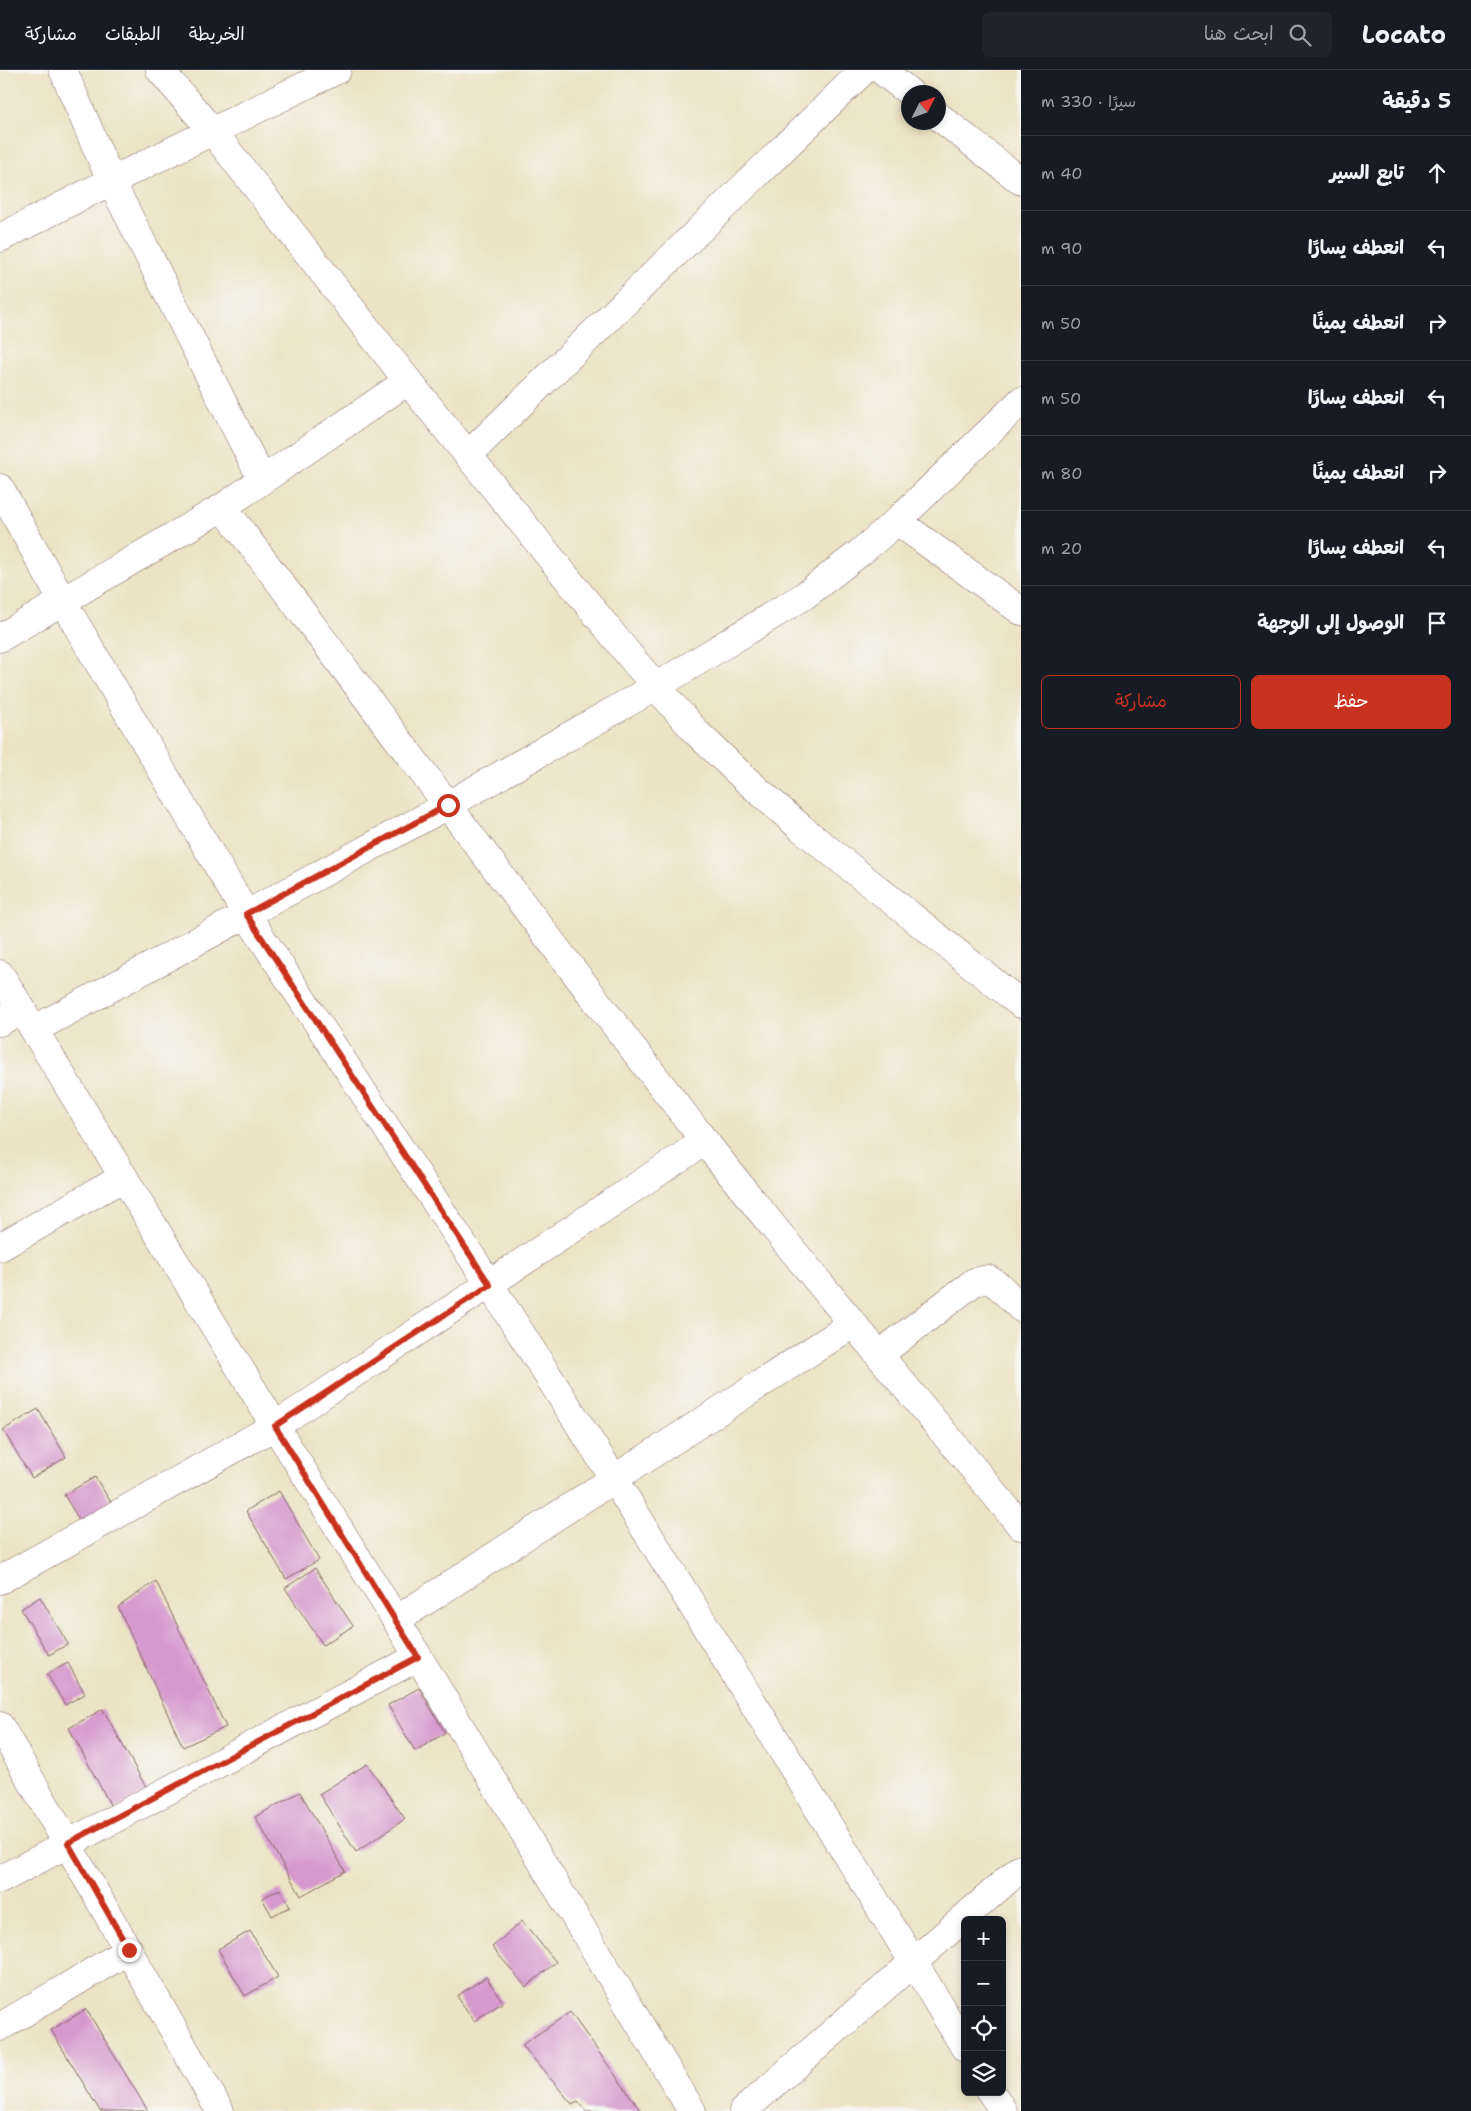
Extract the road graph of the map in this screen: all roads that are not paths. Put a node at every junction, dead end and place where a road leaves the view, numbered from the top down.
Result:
1 (63, 70) edge
2 (160, 70) edge
3 (337, 70) edge
4 (864, 70) edge
5 (881, 70) edge
6 (901, 86) edge
7 (946, 122) edge
8 (213, 132) junction
9 (111, 181) junction
10 (1021, 181) edge
11 (0, 238) edge
12 (408, 381) junction
13 (1021, 402) edge
14 (468, 454) junction
15 (262, 480) junction
16 (0, 488) edge
17 (222, 507) junction
18 (897, 521) junction
19 (63, 602) junction
20 (1021, 611) edge
21 (0, 638) edge
22 (657, 686) junction
23 (448, 805) junction
24 (246, 914) junction
25 (0, 974) edge
26 (1021, 1004) edge
27 (19, 1020) edge
28 (705, 1141) junction
29 (124, 1178) junction
30 (0, 1247) edge
31 (490, 1285) junction
32 (1021, 1308) edge
33 (853, 1324) junction
34 (880, 1354) junction
35 (275, 1426) junction
36 (614, 1479) junction
37 (1021, 1526) edge
38 (0, 1580) edge
39 (396, 1620) junction
40 (418, 1657) junction
41 (0, 1726) edge
42 (68, 1843) junction
43 (1021, 1868) edge
44 (0, 1880) edge
45 (129, 1950) junction
46 (914, 1963) junction
47 (0, 2027) edge
48 (961, 2041) edge
49 (993, 2096) edge
50 (220, 2111) edge
51 (692, 2111) edge
52 (743, 2111) edge
53 (1003, 2111) edge

1 - 9 street
2 - 8 street
3 - 8 street
4 - 14 street
5 - 6 street
7 - 10 street
8 - 9 street
8 - 12 street
9 - 11 street
9 - 15 street
12 - 14 street
12 - 15 street
13 - 18 street
14 - 22 street
15 - 17 street
16 - 19 street
17 - 19 street
17 - 23 street
18 - 20 street
18 - 22 street
19 - 21 street
19 - 24 street
22 - 23 street
22 - 26 street
23 - 24 street
23 - 28 street
24 - 27 street
24 - 31 street
25 - 27 street
27 - 29 street
28 - 31 street
28 - 33 street
29 - 30 street
29 - 35 street
31 - 35 street
31 - 36 street
32 - 34 street
33 - 34 street
33 - 36 street
34 - 37 street
35 - 38 street
35 - 39 street
36 - 39 street
36 - 46 street
39 - 40 street
40 - 42 street
40 - 51 street
41 - 42 street
42 - 44 street
42 - 45 street
43 - 46 street
45 - 47 street
45 - 50 street
46 - 48 street
46 - 52 street
49 - 53 street

